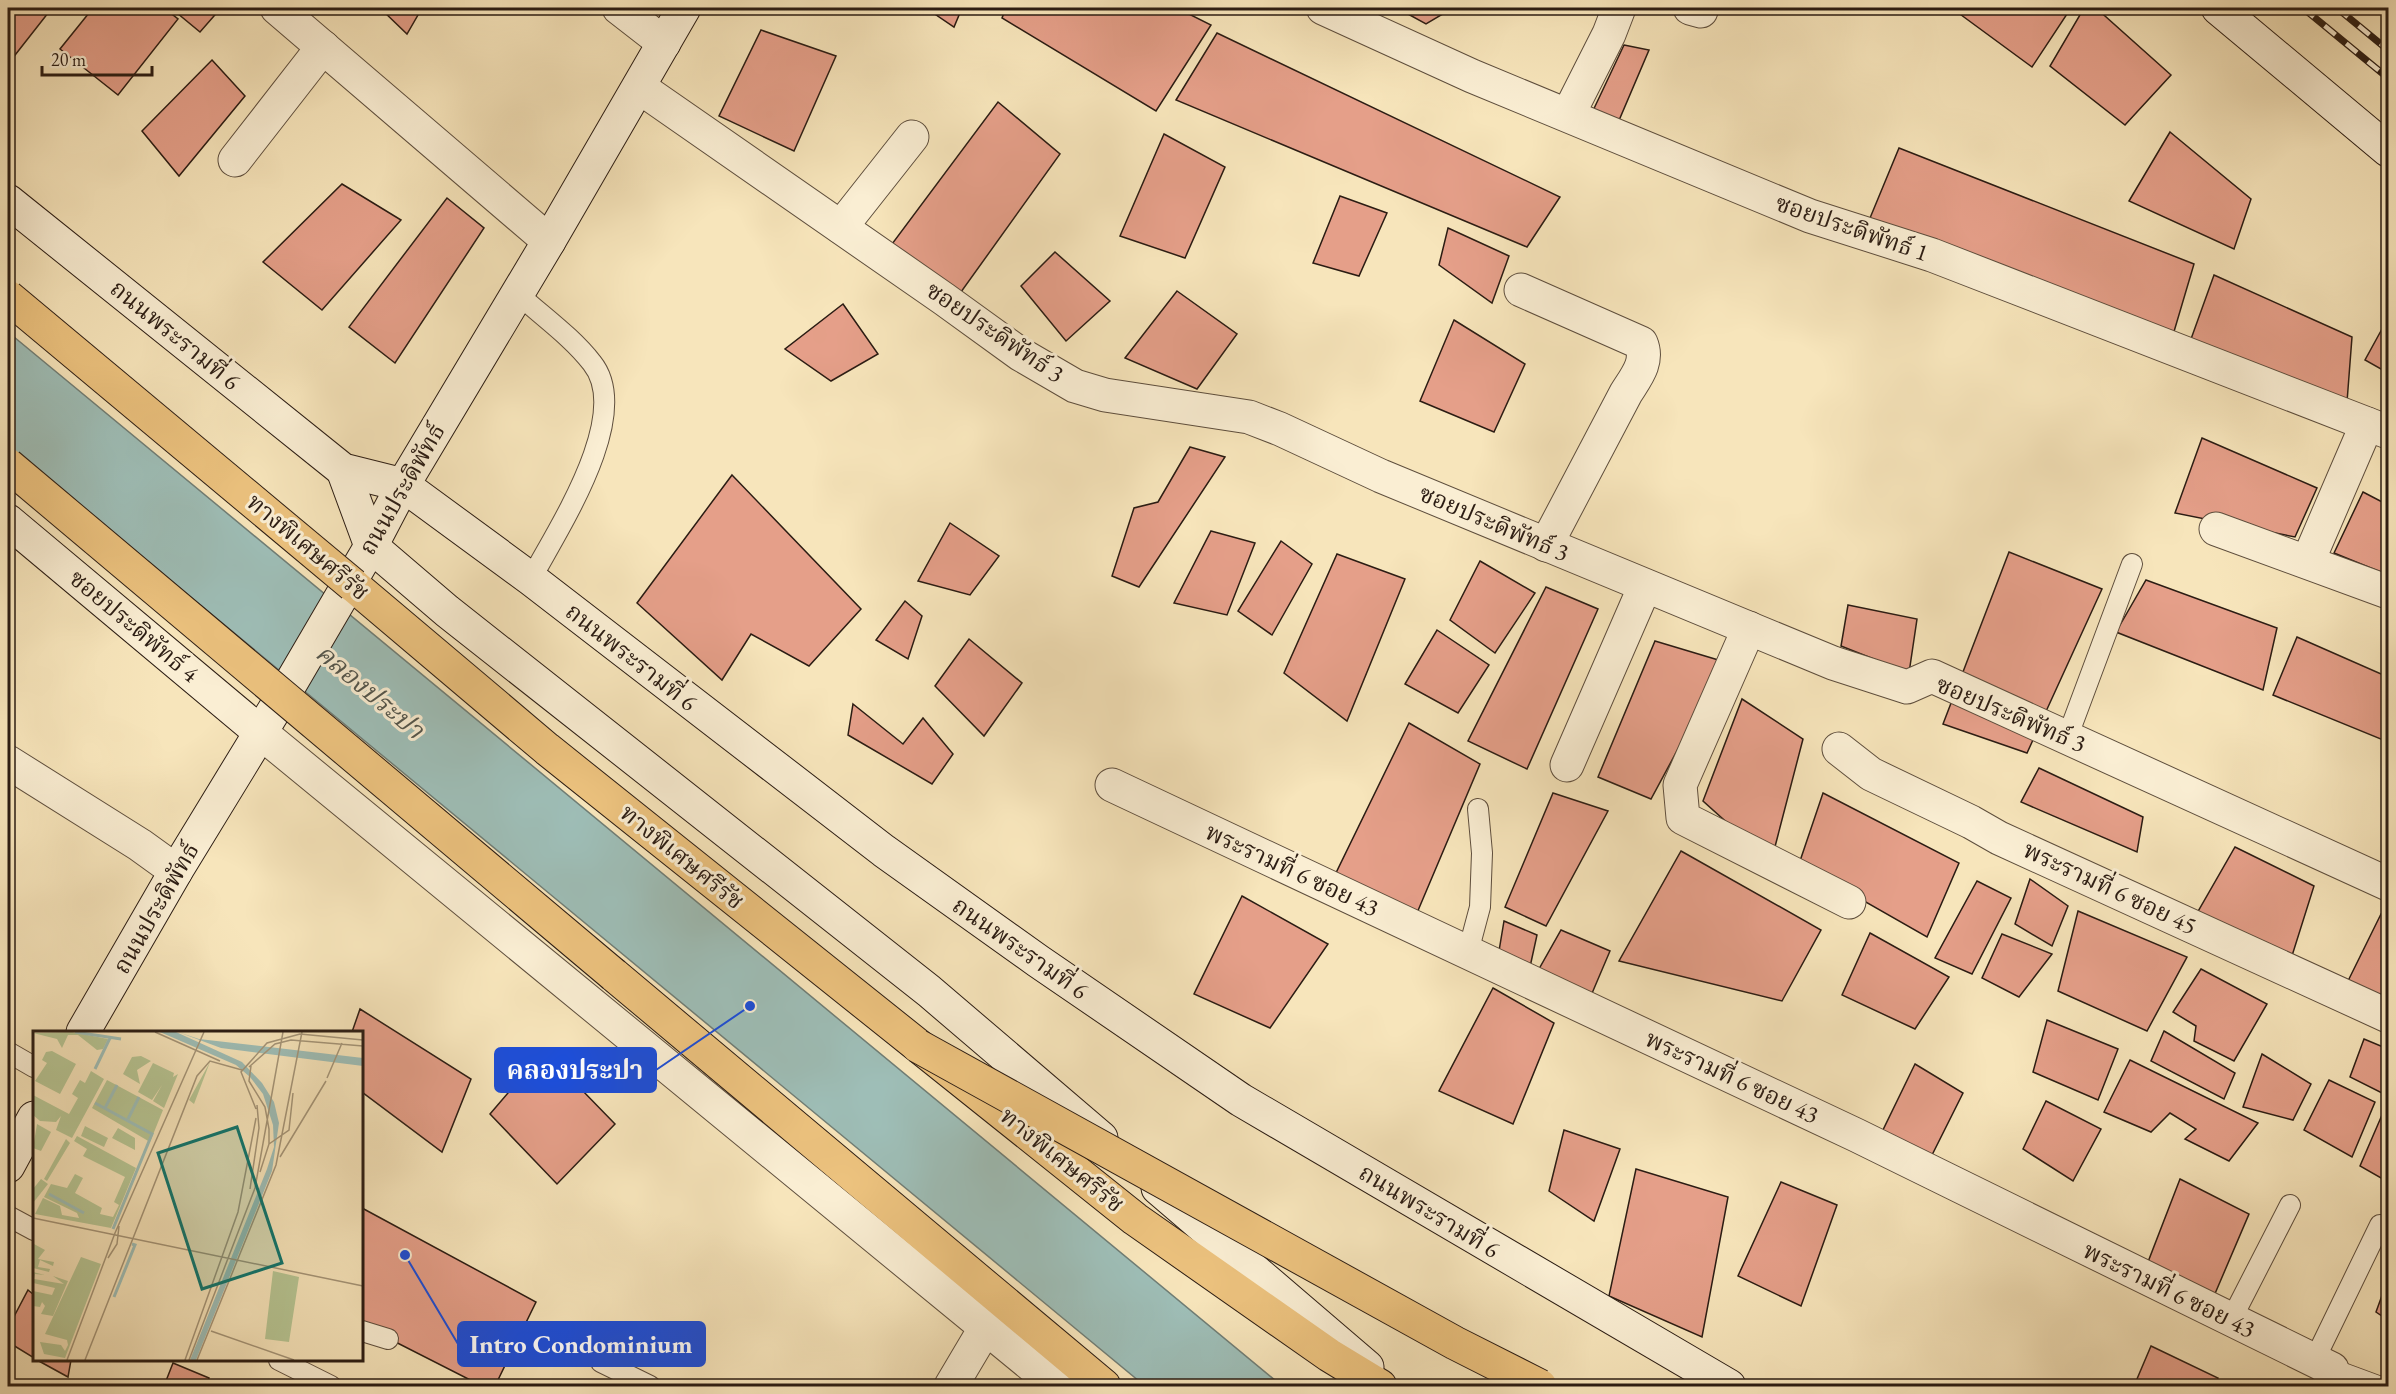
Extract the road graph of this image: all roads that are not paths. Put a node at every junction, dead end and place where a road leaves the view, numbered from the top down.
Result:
1 (277, 8) edge
2 (619, 8) edge
3 (684, 8) edge
4 (1323, 8) edge
5 (1619, 8) edge
6 (2218, 8) edge
7 (664, 43) junction
8 (323, 47) junction
9 (639, 87) junction
10 (1568, 115) junction
11 (912, 137) dead end
12 (2388, 150) edge
13 (235, 160) dead end
14 (8, 201) edge
15 (841, 227) junction
16 (549, 241) junction
17 (1521, 290) dead end
18 (518, 294) junction
19 (8, 297) edge
20 (2378, 428) edge
21 (8, 465) edge
22 (343, 470) junction
23 (403, 485) junction
24 (8, 521) edge
25 (2216, 529) dead end
26 (1546, 545) junction
27 (371, 546) junction
28 (2308, 561) junction
29 (2132, 564) dead end
30 (531, 579) junction
31 (1645, 586) junction
32 (2388, 592) edge
33 (1749, 627) junction
34 (260, 732) junction
35 (2067, 738) junction
36 (1839, 749) dead end
37 (8, 762) edge
38 (1567, 765) dead end
39 (1112, 785) dead end
40 (1478, 809) dead end
41 (176, 871) junction
42 (2388, 884) edge
43 (1849, 902) dead end
44 (1468, 952) junction
45 (2388, 1016) edge
46 (84, 1031) edge
47 (918, 1046) junction
48 (8, 1052) edge
49 (33, 1066) edge
50 (33, 1120) edge
51 (8, 1166) edge
52 (2290, 1206) dead end
53 (8, 1216) edge
54 (2380, 1225) dead end
55 (33, 1229) edge
56 (2231, 1320) junction
57 (986, 1327) junction
58 (363, 1331) edge
59 (388, 1339) dead end
60 (283, 1361) edge
61 (601, 1362) dead end
62 (2325, 1372) edge
63 (332, 1386) edge
64 (650, 1386) edge
65 (951, 1386) edge
66 (1057, 1386) edge
67 (1104, 1386) edge
68 (1380, 1386) edge
69 (1390, 1386) edge
70 (1540, 1386) edge
71 (1729, 1386) edge
72 (2378, 1386) edge

1 - 8 street
2 - 7 street
3 - 7 street, ถนนประดิพัทธ์
4 - 10 street, ซอยประดิพัทธ์ 1
5 - 10 street
6 - 12 street
7 - 9 street, ถนนประดิพัทธ์
8 - 13 street
8 - 16 street
9 - 15 street, ซอยประดิพัทธ์ 3
9 - 16 street, ถนนประดิพัทธ์
10 - 20 street, ซอยประดิพัทธ์ 1
11 - 15 street
14 - 22 street, ถนนพระรามที่ 6
15 - 26 street, ซอยประดิพัทธ์ 3
16 - 18 street, ถนนประดิพัทธ์
17 - 26 street
18 - 23 street, ถนนประดิพัทธ์
18 - 30 lane
19 - 47 highway, ทางพิเศษศรีรัช, bridge
20 - 28 street
21 - 67 highway, bridge
22 - 23 street, ถนนพระรามที่ 6
22 - 27 street
23 - 27 street, ถนนประดิพัทธ์
23 - 30 street, ถนนพระรามที่ 6
24 - 34 street, ซอยประดิพัทธ์ 4
25 - 28 street
26 - 31 street, ซอยประดิพัทธ์ 3
27 - 34 street, ถนนประดิพัทธ์
27 - 69 street
28 - 32 street
29 - 35 lane
30 - 71 street, ถนนพระรามที่ 6
31 - 33 street, ซอยประดิพัทธ์ 3
31 - 38 street
33 - 35 street, ซอยประดิพัทธ์ 3
33 - 43 street
34 - 41 street, ถนนประดิพัทธ์
34 - 57 street, ซอยประดิพัทธ์ 4
35 - 42 street, ซอยประดิพัทธ์ 3
36 - 45 street, พระรามที่ 6 ซอย 45
37 - 41 street
39 - 44 street, พระรามที่ 6 ซอย 43
40 - 44 lane
41 - 46 street, ถนนประดิพัทธ์
44 - 56 street, พระรามที่ 6 ซอย 43
47 - 68 highway, ทางพิเศษศรีรัช, bridge
47 - 70 highway, bridge
48 - 49 lane
50 - 51 street
52 - 56 lane
53 - 55 lane
54 - 62 lane
56 - 62 street, พระรามที่ 6 ซอย 43
57 - 65 street
57 - 66 street, ซอยประดิพัทธ์ 4
58 - 59 lane
60 - 63 lane
61 - 64 lane
62 - 72 lane

